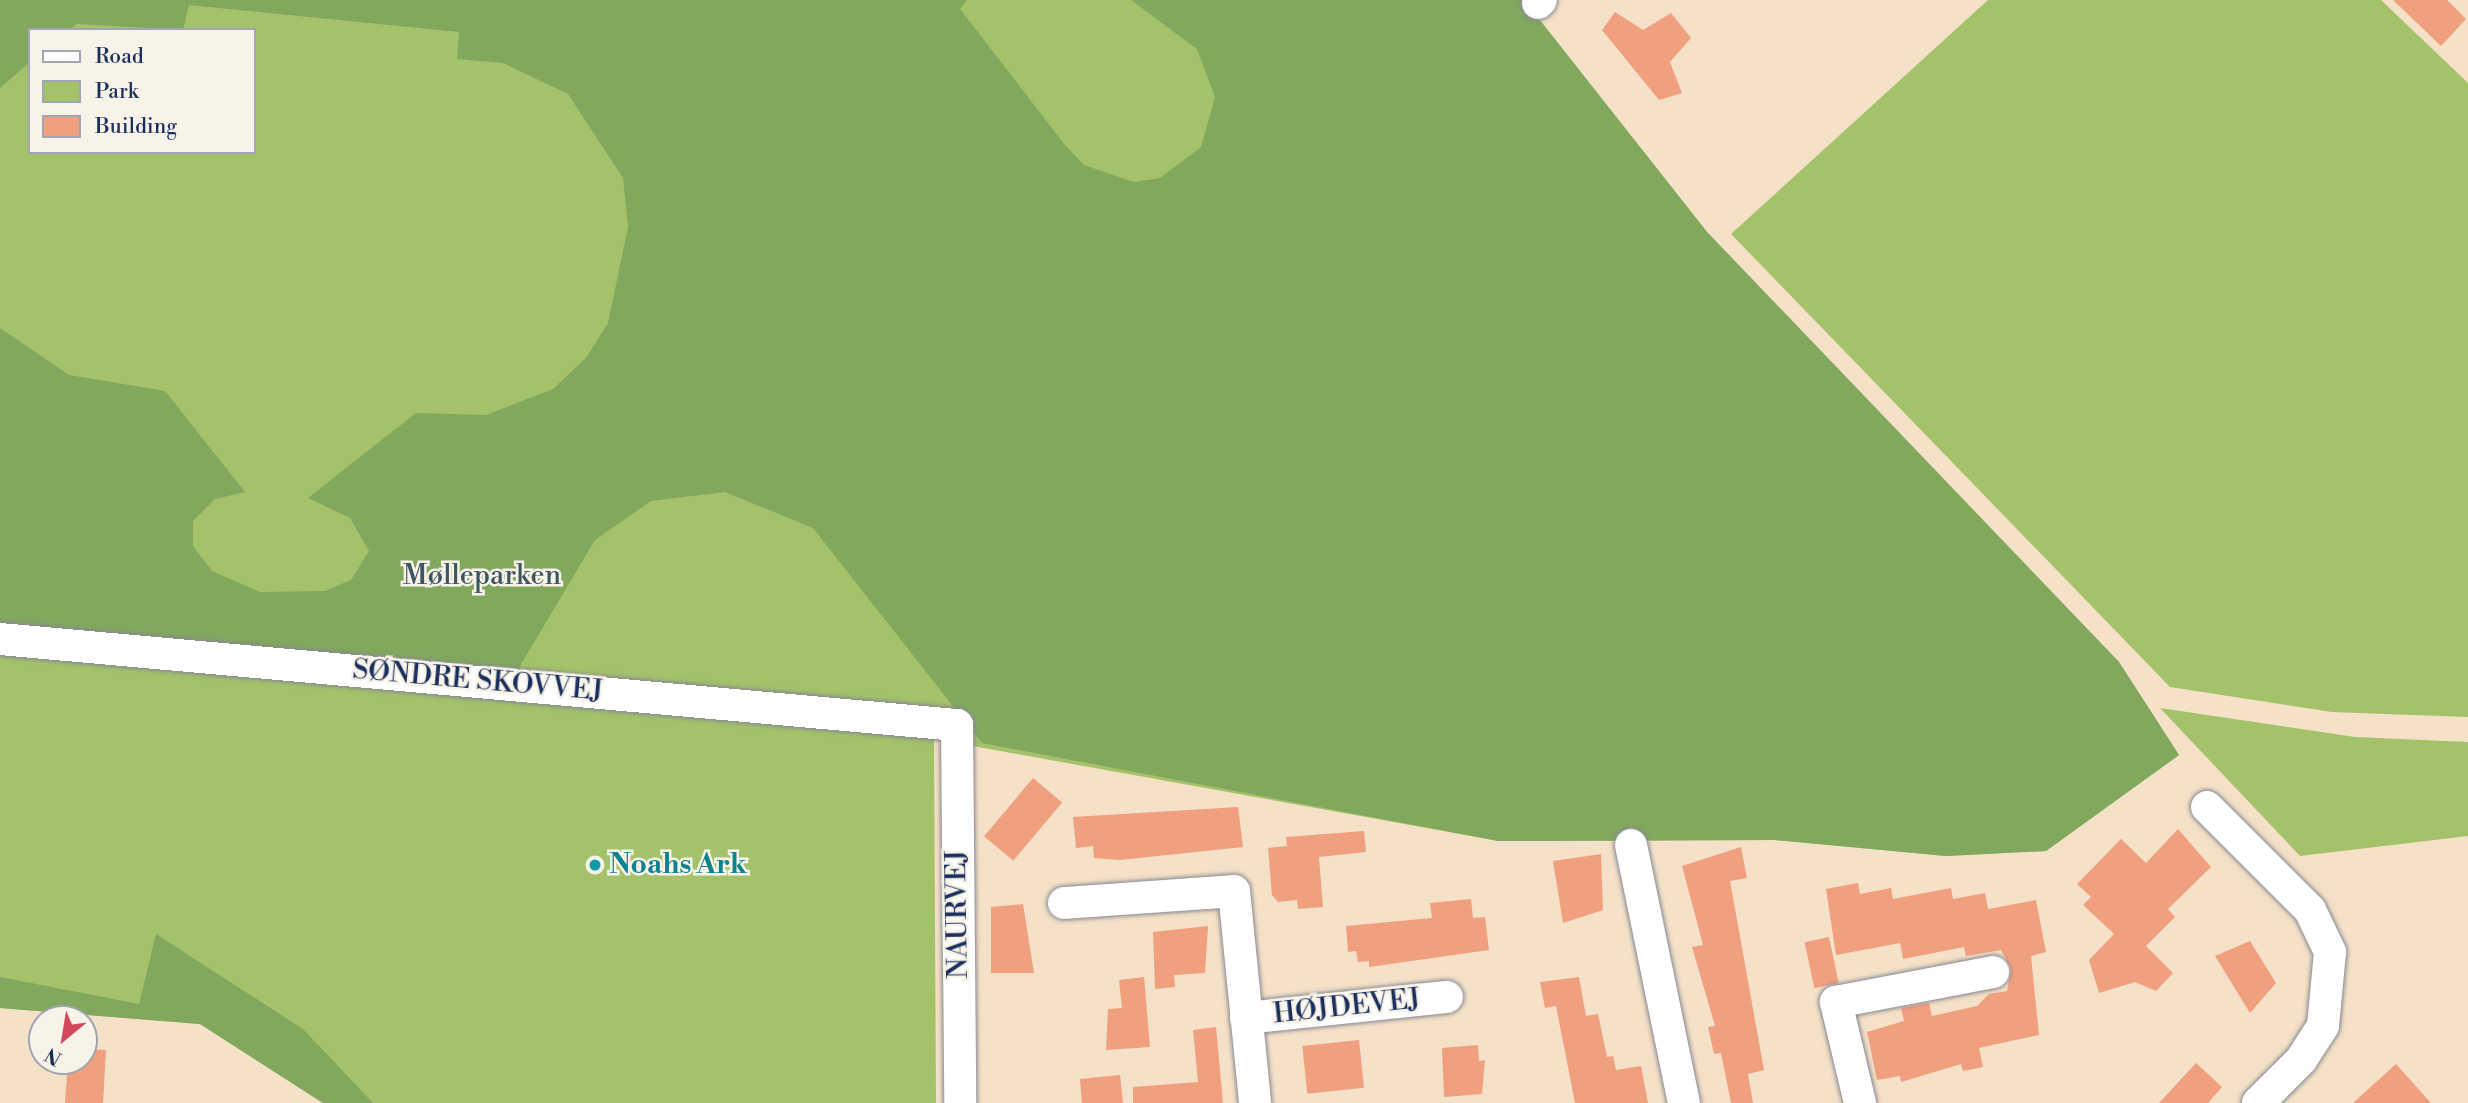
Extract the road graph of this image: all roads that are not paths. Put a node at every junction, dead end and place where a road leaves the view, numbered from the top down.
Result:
1 (0, 639) edge
2 (957, 725) joint
3 (2207, 807) dead end
4 (1632, 845) dead end
5 (1063, 903) dead end
6 (1993, 972) dead end
7 (1447, 998) dead end
8 (1246, 1018) junction
9 (960, 1103) edge
10 (1255, 1103) edge
11 (1684, 1103) edge
12 (1860, 1103) edge
13 (2258, 1103) edge

1 - 2 street, SØNDRE SKOVVEJ
2 - 9 street, NAURVEJ
3 - 13 street
4 - 11 street
5 - 8 street
6 - 12 street
7 - 8 street, HØJDEVEJ
8 - 10 street

